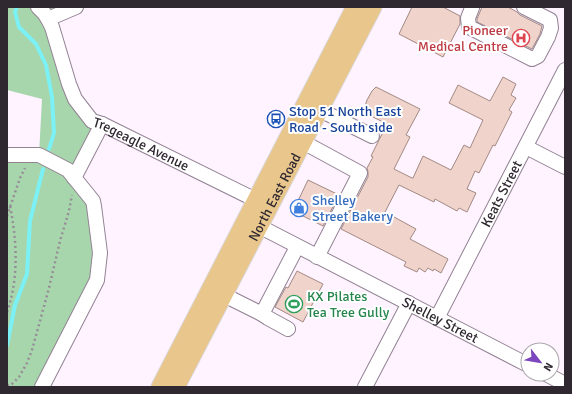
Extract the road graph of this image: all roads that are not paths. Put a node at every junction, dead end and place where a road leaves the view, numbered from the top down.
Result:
1 (38, 7) edge
2 (76, 7) edge
3 (355, 7) edge
4 (374, 7) edge
5 (472, 7) edge
6 (524, 7) edge
7 (48, 19) junction
8 (565, 70) edge
9 (320, 110) junction
10 (102, 124) junction
11 (372, 136) dead end
12 (303, 142) junction
13 (526, 146) junction
14 (7, 155) edge
15 (565, 167) edge
16 (74, 178) junction
17 (263, 203) junction
18 (252, 223) junction
19 (297, 247) junction
20 (317, 257) junction
21 (224, 295) junction
22 (408, 303) junction
23 (262, 314) junction
24 (437, 318) junction
25 (288, 329) dead end
26 (520, 361) edge
27 (42, 387) edge
28 (160, 387) edge
29 (176, 387) edge
30 (365, 387) edge

1 - 7 street, Tregeagle Avenue
2 - 7 street
3 - 17 main road, North East Road
4 - 9 main road, North East Road
5 - 6 street
7 - 10 street, Tregeagle Avenue
8 - 13 street, Keats Street
9 - 11 street
9 - 12 main road, North East Road
10 - 16 street
10 - 17 street, Tregeagle Avenue
12 - 17 main road, North East Road
12 - 20 street
13 - 15 street
13 - 24 street, Keats Street
14 - 16 street
16 - 27 street
17 - 18 main road, North East Road
18 - 19 street, Shelley Street
18 - 21 main road, North East Road
18 - 28 main road, North East Road
19 - 20 street, Shelley Street
19 - 23 street
20 - 22 street, Shelley Street
21 - 23 street
21 - 29 main road, North East Road
22 - 24 street, Shelley Street
22 - 30 street
23 - 25 street
24 - 26 street, Shelley Street

